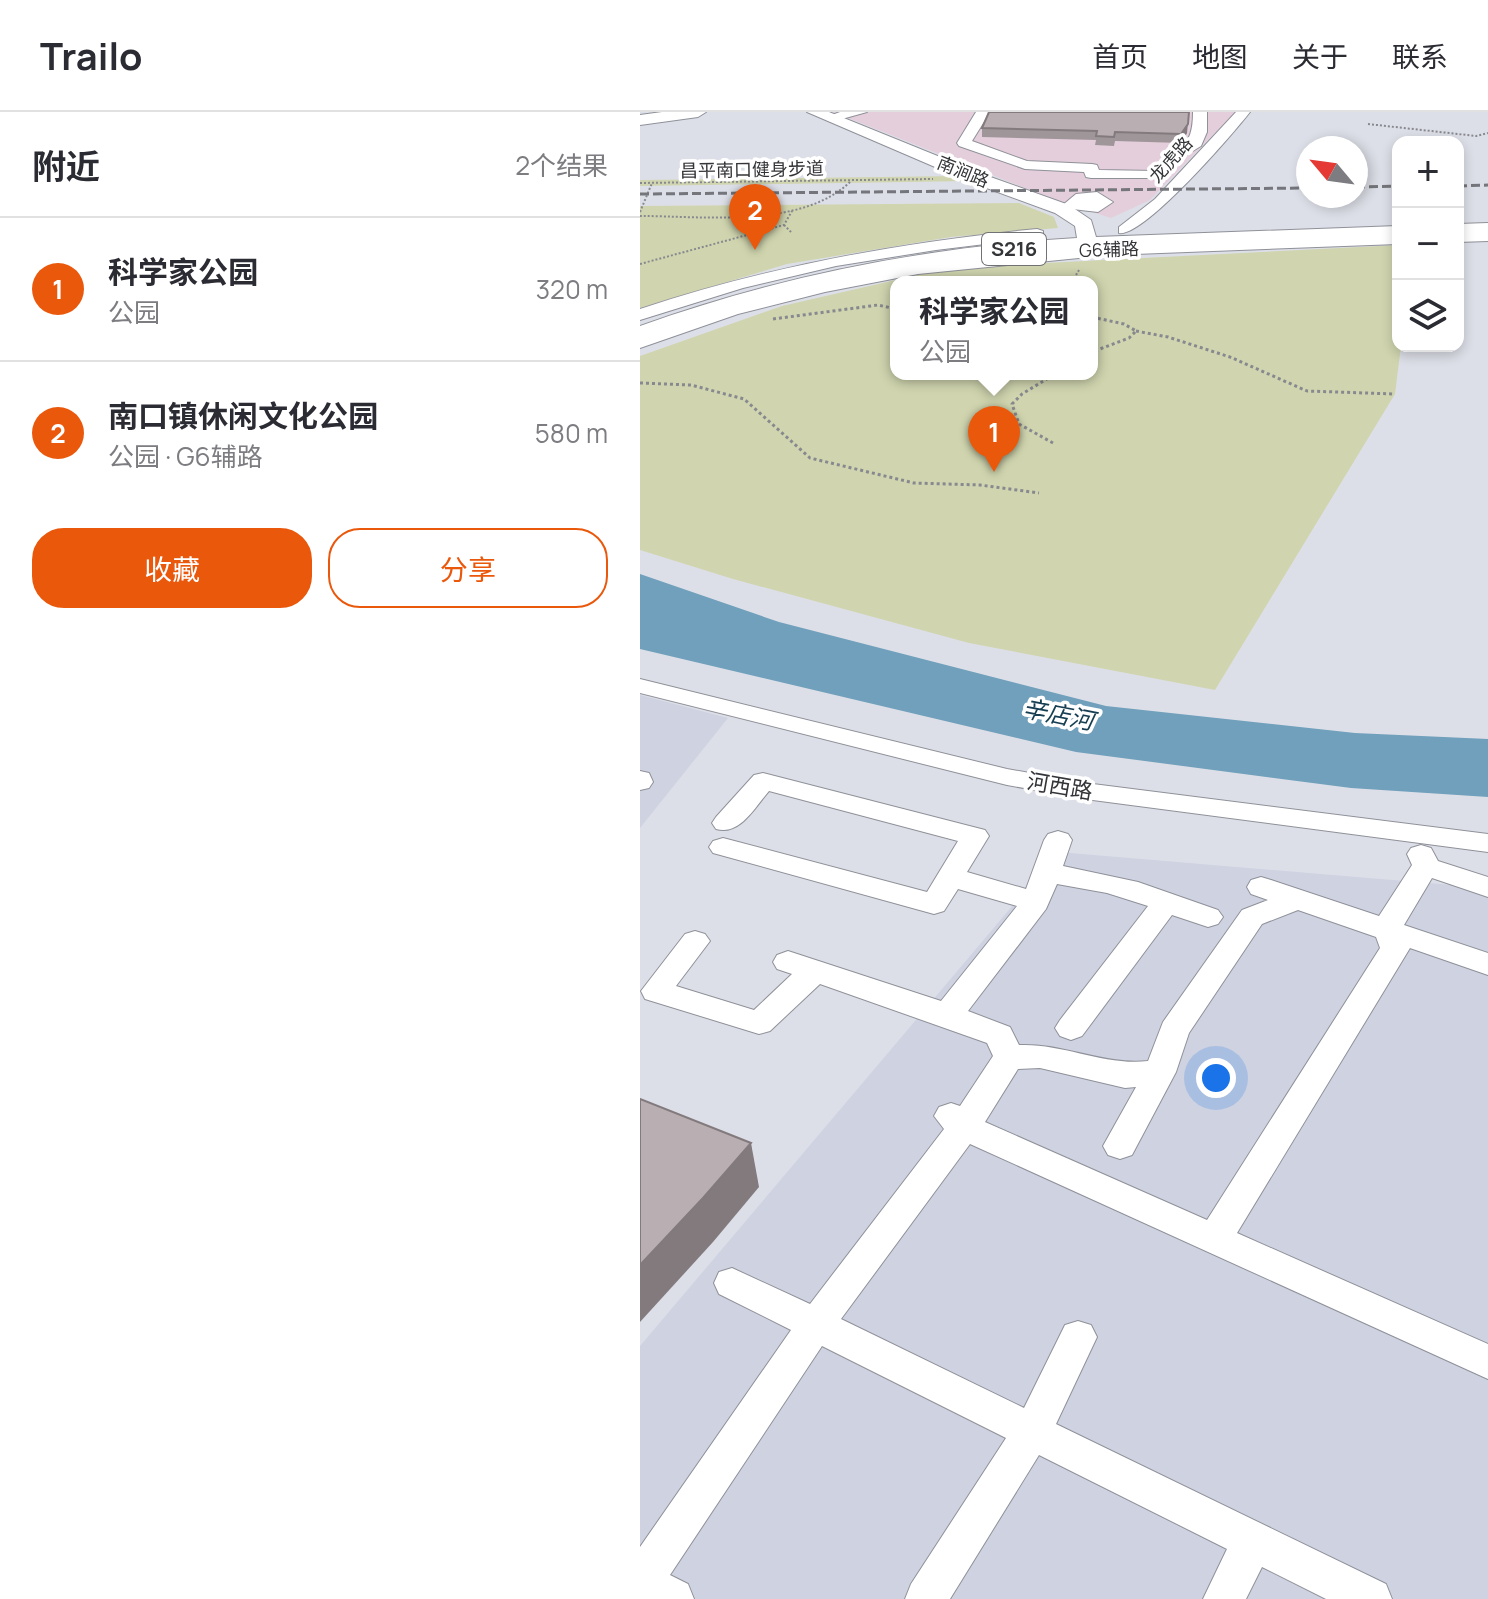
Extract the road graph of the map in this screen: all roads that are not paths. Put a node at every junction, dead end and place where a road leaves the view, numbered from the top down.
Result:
1 (698, 112) edge
2 (860, 112) edge
3 (983, 112) edge
4 (1200, 112) edge
5 (1243, 112) edge
6 (823, 115) edge
7 (640, 120) edge
8 (1101, 151) edge
9 (1096, 172) junction
10 (1101, 204) junction
11 (1488, 223) edge
12 (1080, 224) junction
13 (1464, 225) edge
14 (1392, 227) edge
15 (1392, 227) edge
16 (1125, 230) junction
17 (1488, 236) edge
18 (1464, 237) edge
19 (1392, 239) edge
20 (640, 315) edge
21 (640, 323) edge
22 (640, 333) edge
23 (640, 343) edge
24 (640, 686) edge
25 (1058, 840) dead end
26 (1488, 843) edge
27 (951, 877) junction
28 (1261, 887) dead end
29 (1488, 887) edge
30 (1041, 888) junction
31 (1298, 899) junction
32 (1166, 902) junction
33 (1208, 917) dead end
34 (1387, 928) junction
35 (695, 941) dead end
36 (1488, 964) edge
37 (947, 1015) junction
38 (1071, 1028) dead end
39 (1009, 1057) junction
40 (1160, 1072) junction
41 (957, 1121) junction
42 (1120, 1146) dead end
43 (1214, 1240) junction
44 (732, 1283) dead end
45 (815, 1325) junction
46 (1078, 1337) dead end
47 (1488, 1362) edge
48 (1031, 1431) junction
49 (1253, 1541) junction
50 (649, 1586) edge
51 (926, 1599) edge
52 (1224, 1599) edge
53 (1371, 1599) edge

1 - 7 main road
2 - 6 street
3 - 9 street
4 - 9 street
5 - 16 street, 龙虎路
6 - 12 main road, 南涧路
8 - 9 street
9 - 10 street
9 - 12 street
10 - 12 street
10 - 12 street
11 - 13 main road
12 - 15 main road, G6辅路 / S216
12 - 16 street, G6辅路 / S216
12 - 19 street, G6辅路 / S216
12 - 20 street, G6辅路 / S216
12 - 21 main road, G6辅路 / S216
12 - 22 main road, G6辅路 / S216
12 - 23 street, G6辅路 / S216
14 - 16 street, G6辅路 / S216
17 - 18 street
24 - 26 street, 河西路
25 - 30 street
27 - 27 street
27 - 30 street
28 - 31 street
29 - 34 street
30 - 32 street
30 - 37 street
31 - 34 street
31 - 40 street
32 - 33 street
32 - 38 street
34 - 36 street
34 - 43 street
35 - 37 street
37 - 39 street
39 - 40 street
39 - 41 street
40 - 42 street
41 - 43 street
41 - 45 street
43 - 47 street
44 - 45 street
45 - 48 street
45 - 50 street
46 - 48 street
48 - 49 street
48 - 51 street
49 - 52 street
49 - 53 street

